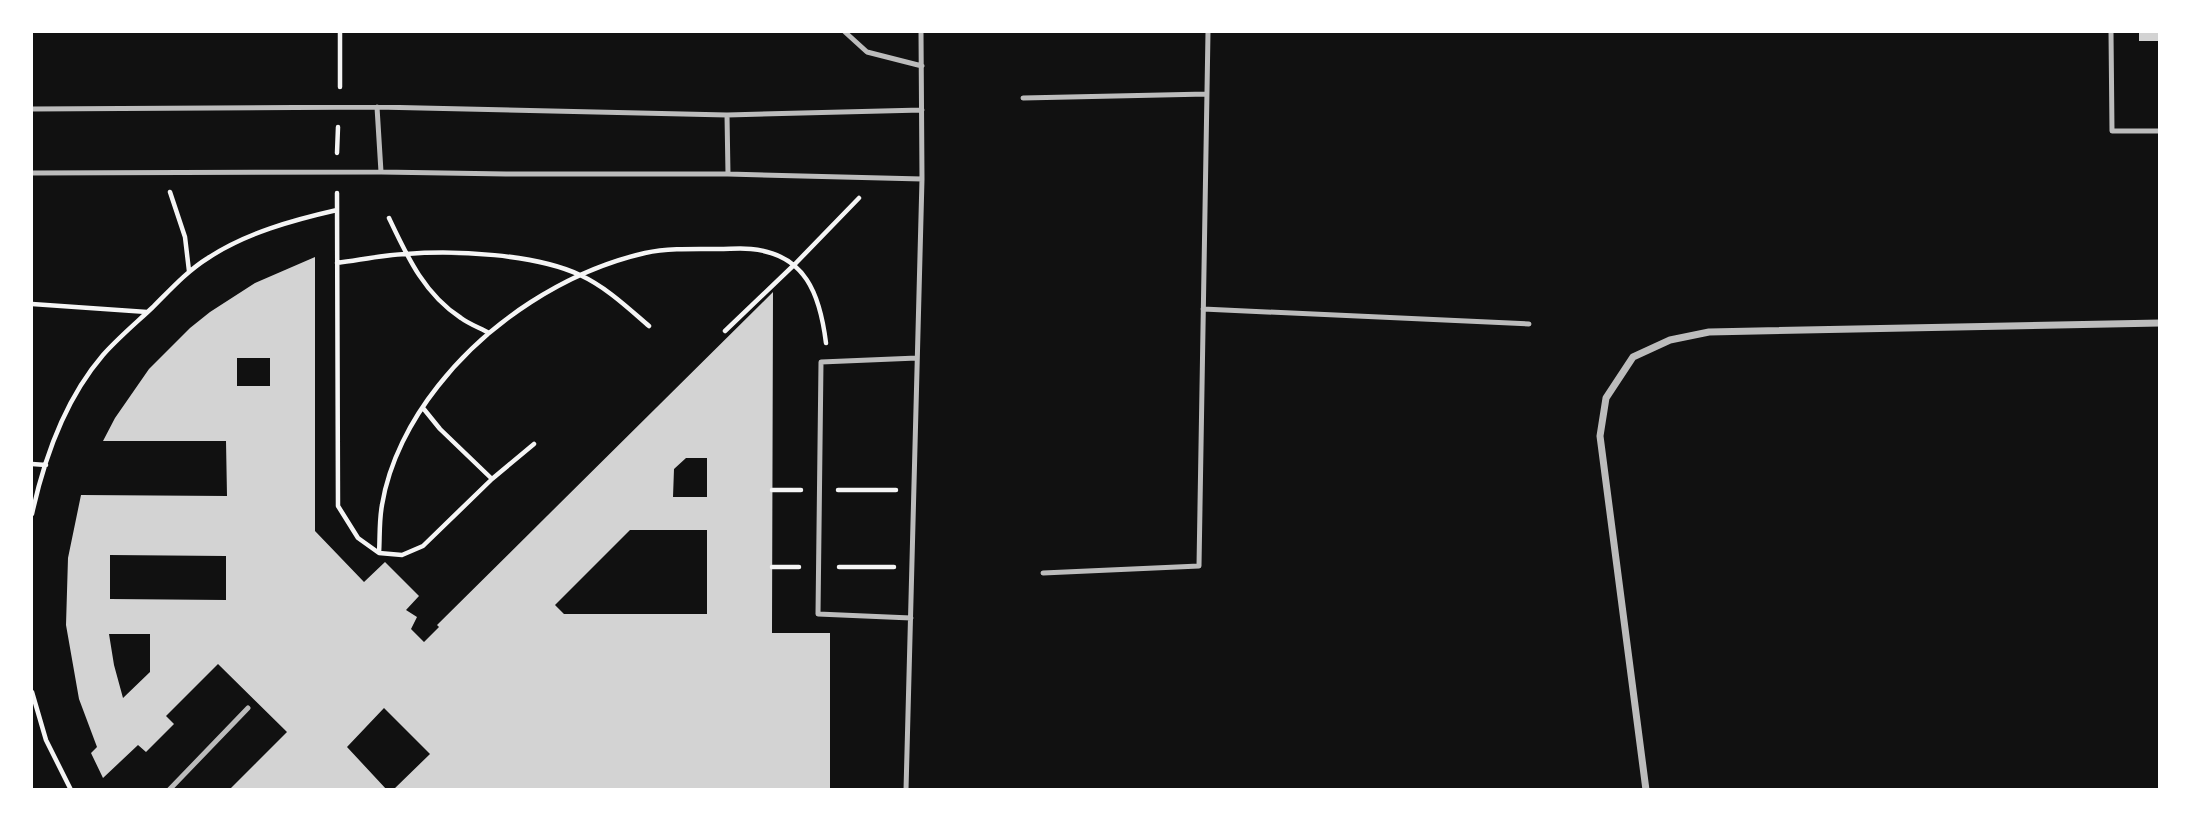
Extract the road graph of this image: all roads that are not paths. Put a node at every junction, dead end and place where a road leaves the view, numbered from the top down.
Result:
1 (845, 32) edge
2 (921, 32) edge
3 (1208, 32) edge
4 (2112, 32) edge
5 (922, 66) junction
6 (1207, 94) junction
7 (1023, 98) dead end
8 (377, 107) junction
9 (32, 108) edge
10 (922, 110) junction
11 (727, 116) junction
12 (2160, 131) edge
13 (381, 172) junction
14 (32, 173) edge
15 (727, 174) junction
16 (922, 179) junction
17 (1203, 309) junction
18 (2160, 323) edge
19 (1529, 324) dead end
20 (917, 358) junction
21 (1043, 573) dead end
22 (911, 618) junction
23 (248, 708) dead end
24 (169, 789) edge
25 (906, 789) edge
26 (1646, 789) edge

1 - 5 lane
2 - 5 lane
3 - 6 lane
4 - 12 lane
5 - 10 lane
6 - 7 lane
6 - 17 lane
8 - 9 lane
8 - 11 lane
8 - 13 lane
10 - 11 lane
10 - 16 lane
11 - 15 lane
13 - 14 lane
13 - 15 lane
15 - 16 lane
16 - 20 lane
17 - 19 lane
17 - 21 lane
18 - 26 street
20 - 22 lane
20 - 22 lane
22 - 25 lane
23 - 24 lane

